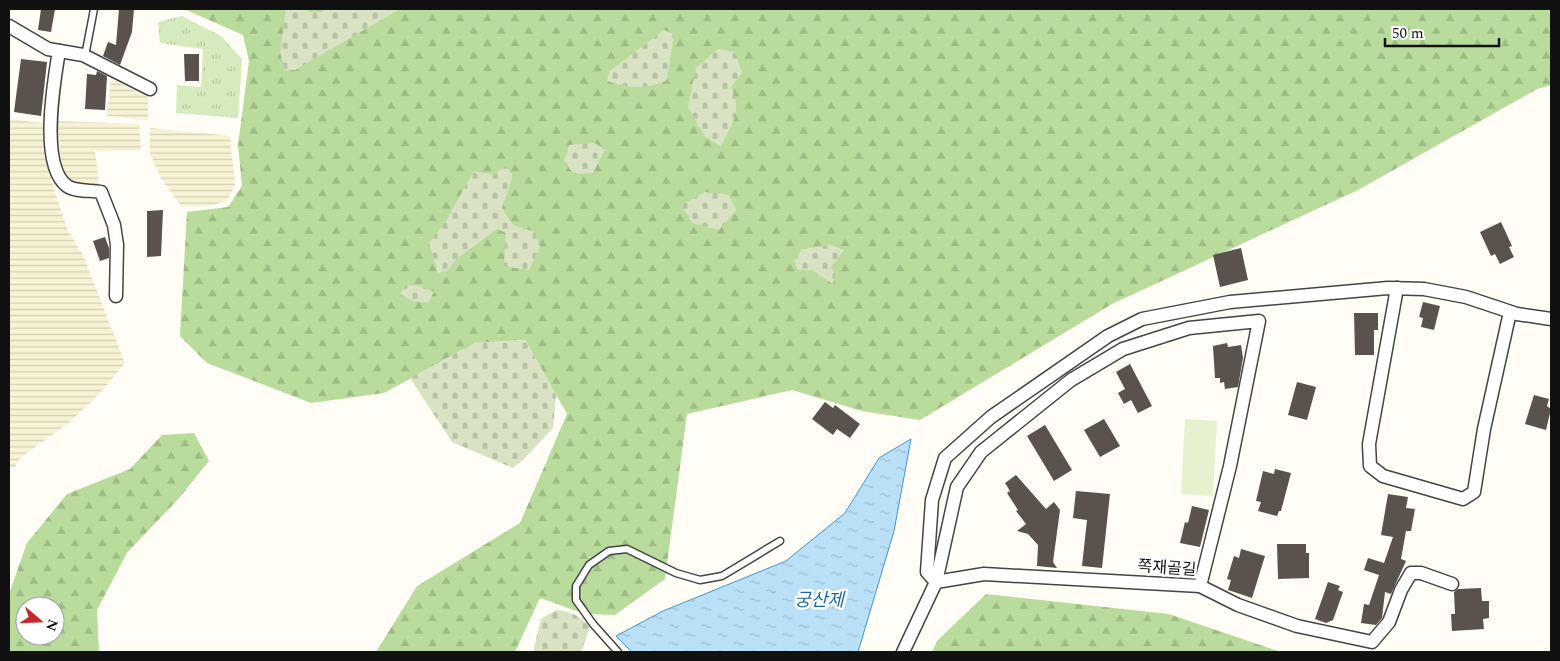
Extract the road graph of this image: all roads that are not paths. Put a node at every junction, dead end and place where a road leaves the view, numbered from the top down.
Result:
1 (94, 9) edge
2 (9, 26) edge
3 (59, 51) junction
4 (86, 56) junction
5 (150, 89) dead end
6 (1397, 288) junction
7 (116, 296) dead end
8 (1510, 312) junction
9 (1551, 319) edge
10 (780, 541) dead end
11 (936, 582) junction
12 (1452, 584) dead end
13 (1200, 586) junction
14 (618, 652) edge
15 (903, 652) edge

1 - 4 lane
2 - 3 street
3 - 4 street
3 - 7 street
4 - 5 street
6 - 8 street
6 - 8 street
6 - 11 street
8 - 9 street
10 - 14 lane
11 - 13 street, 쪽재골길
11 - 13 street
11 - 15 street
12 - 13 street, 쪽재골길

